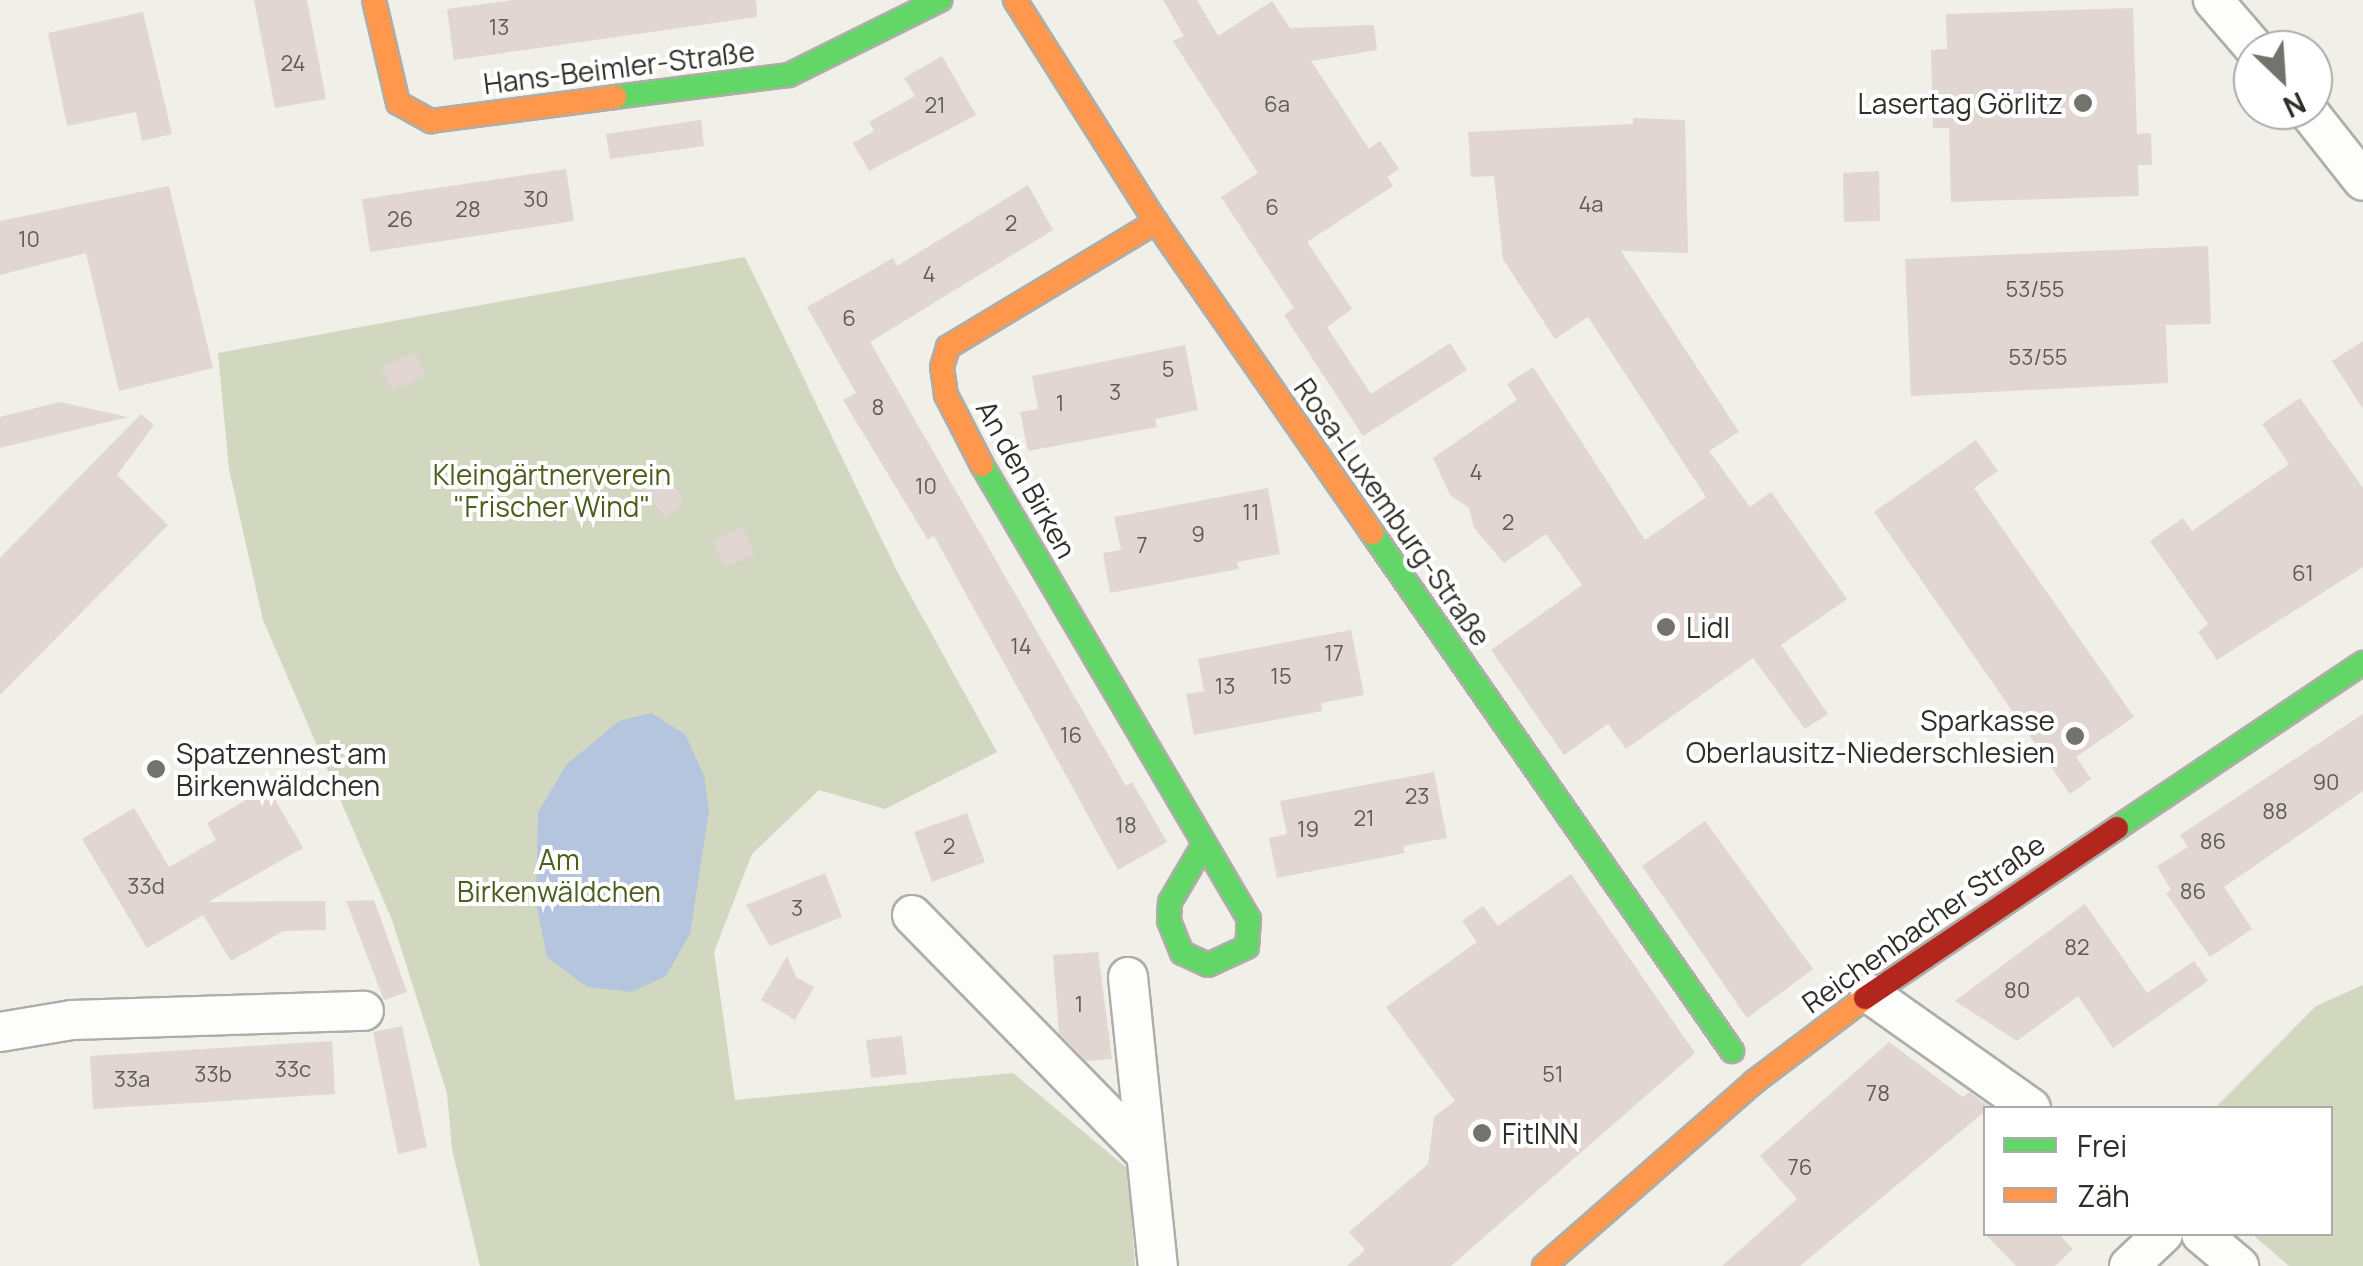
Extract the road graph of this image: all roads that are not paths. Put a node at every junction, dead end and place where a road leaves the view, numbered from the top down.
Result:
1 (374, 0) edge
2 (940, 0) edge
3 (1015, 0) edge
4 (2213, 0) edge
5 (2239, 30) edge
6 (2323, 130) edge
7 (2363, 181) edge
8 (1156, 222) junction
9 (2363, 663) edge
10 (1204, 844) junction
11 (912, 915) dead end
12 (1128, 977) dead end
13 (1870, 994) junction
14 (364, 1012) dead end
15 (0, 1032) edge
16 (1732, 1051) dead end
17 (2028, 1106) edge
18 (1146, 1154) junction
19 (2161, 1236) edge
20 (2203, 1236) edge
21 (1158, 1266) edge
22 (1544, 1266) edge
23 (2129, 1266) edge
24 (2240, 1266) edge

1 - 2 street, Hans-Beimler-Straße
3 - 8 street, Rosa-Luxemburg-Straße
4 - 5 street
6 - 7 street
8 - 10 street, An den Birken
8 - 16 street, Rosa-Luxemburg-Straße
9 - 13 street, Reichenbacher Straße
10 - 10 street, An den Birken
11 - 18 street
12 - 18 street
13 - 17 street
13 - 22 street, Reichenbacher Straße
14 - 15 street
18 - 21 street
19 - 23 street
20 - 24 street

